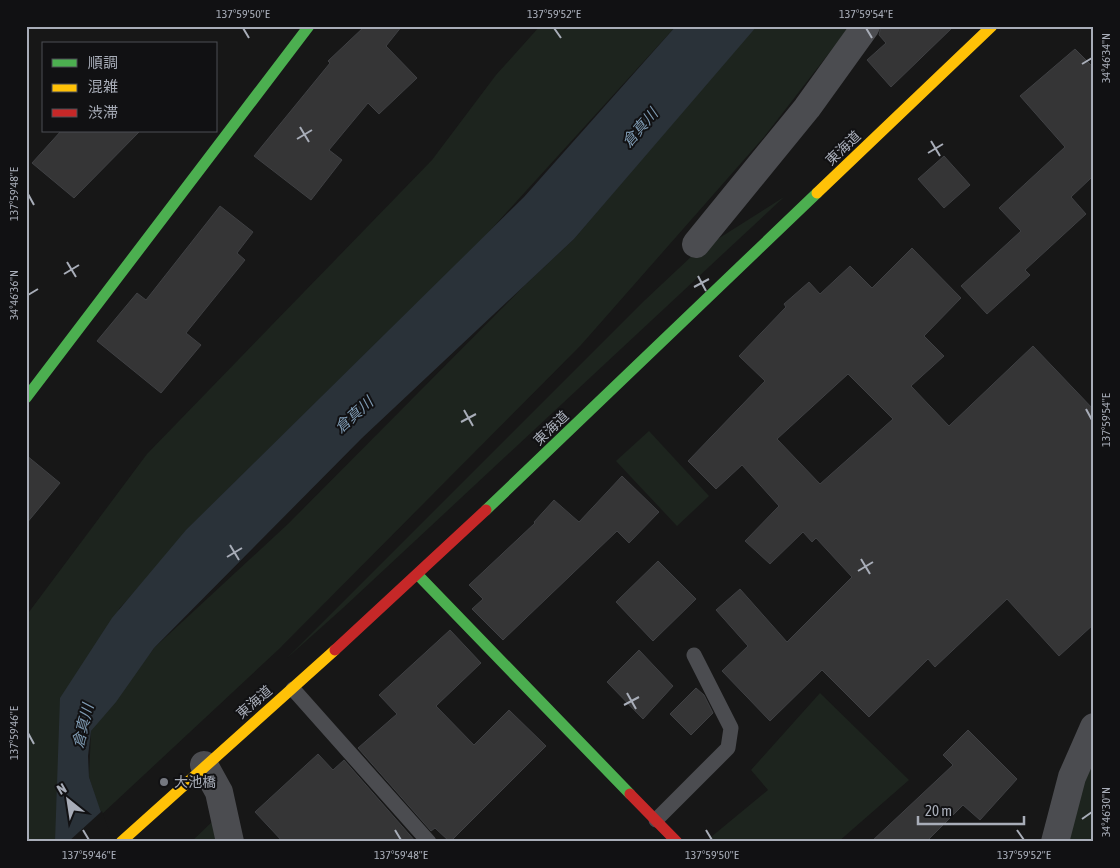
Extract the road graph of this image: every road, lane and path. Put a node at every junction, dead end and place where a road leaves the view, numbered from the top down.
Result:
1 (309, 26) edge
2 (866, 26) edge
3 (992, 26) edge
4 (696, 244) dead end
5 (26, 398) edge
6 (418, 575) junction
7 (694, 655) dead end
8 (293, 689) junction
9 (1094, 727) edge
10 (204, 765) junction
11 (656, 820) junction
12 (121, 842) edge
13 (230, 842) edge
14 (429, 842) edge
15 (677, 842) edge
16 (1055, 842) edge

1 - 5 main road
2 - 4 street
3 - 6 main road, 東海道
6 - 8 main road, 東海道
6 - 11 main road
7 - 11 lane
8 - 10 main road, 東海道
8 - 14 lane
9 - 16 street
10 - 12 main road, 東海道
10 - 13 street
11 - 15 main road

